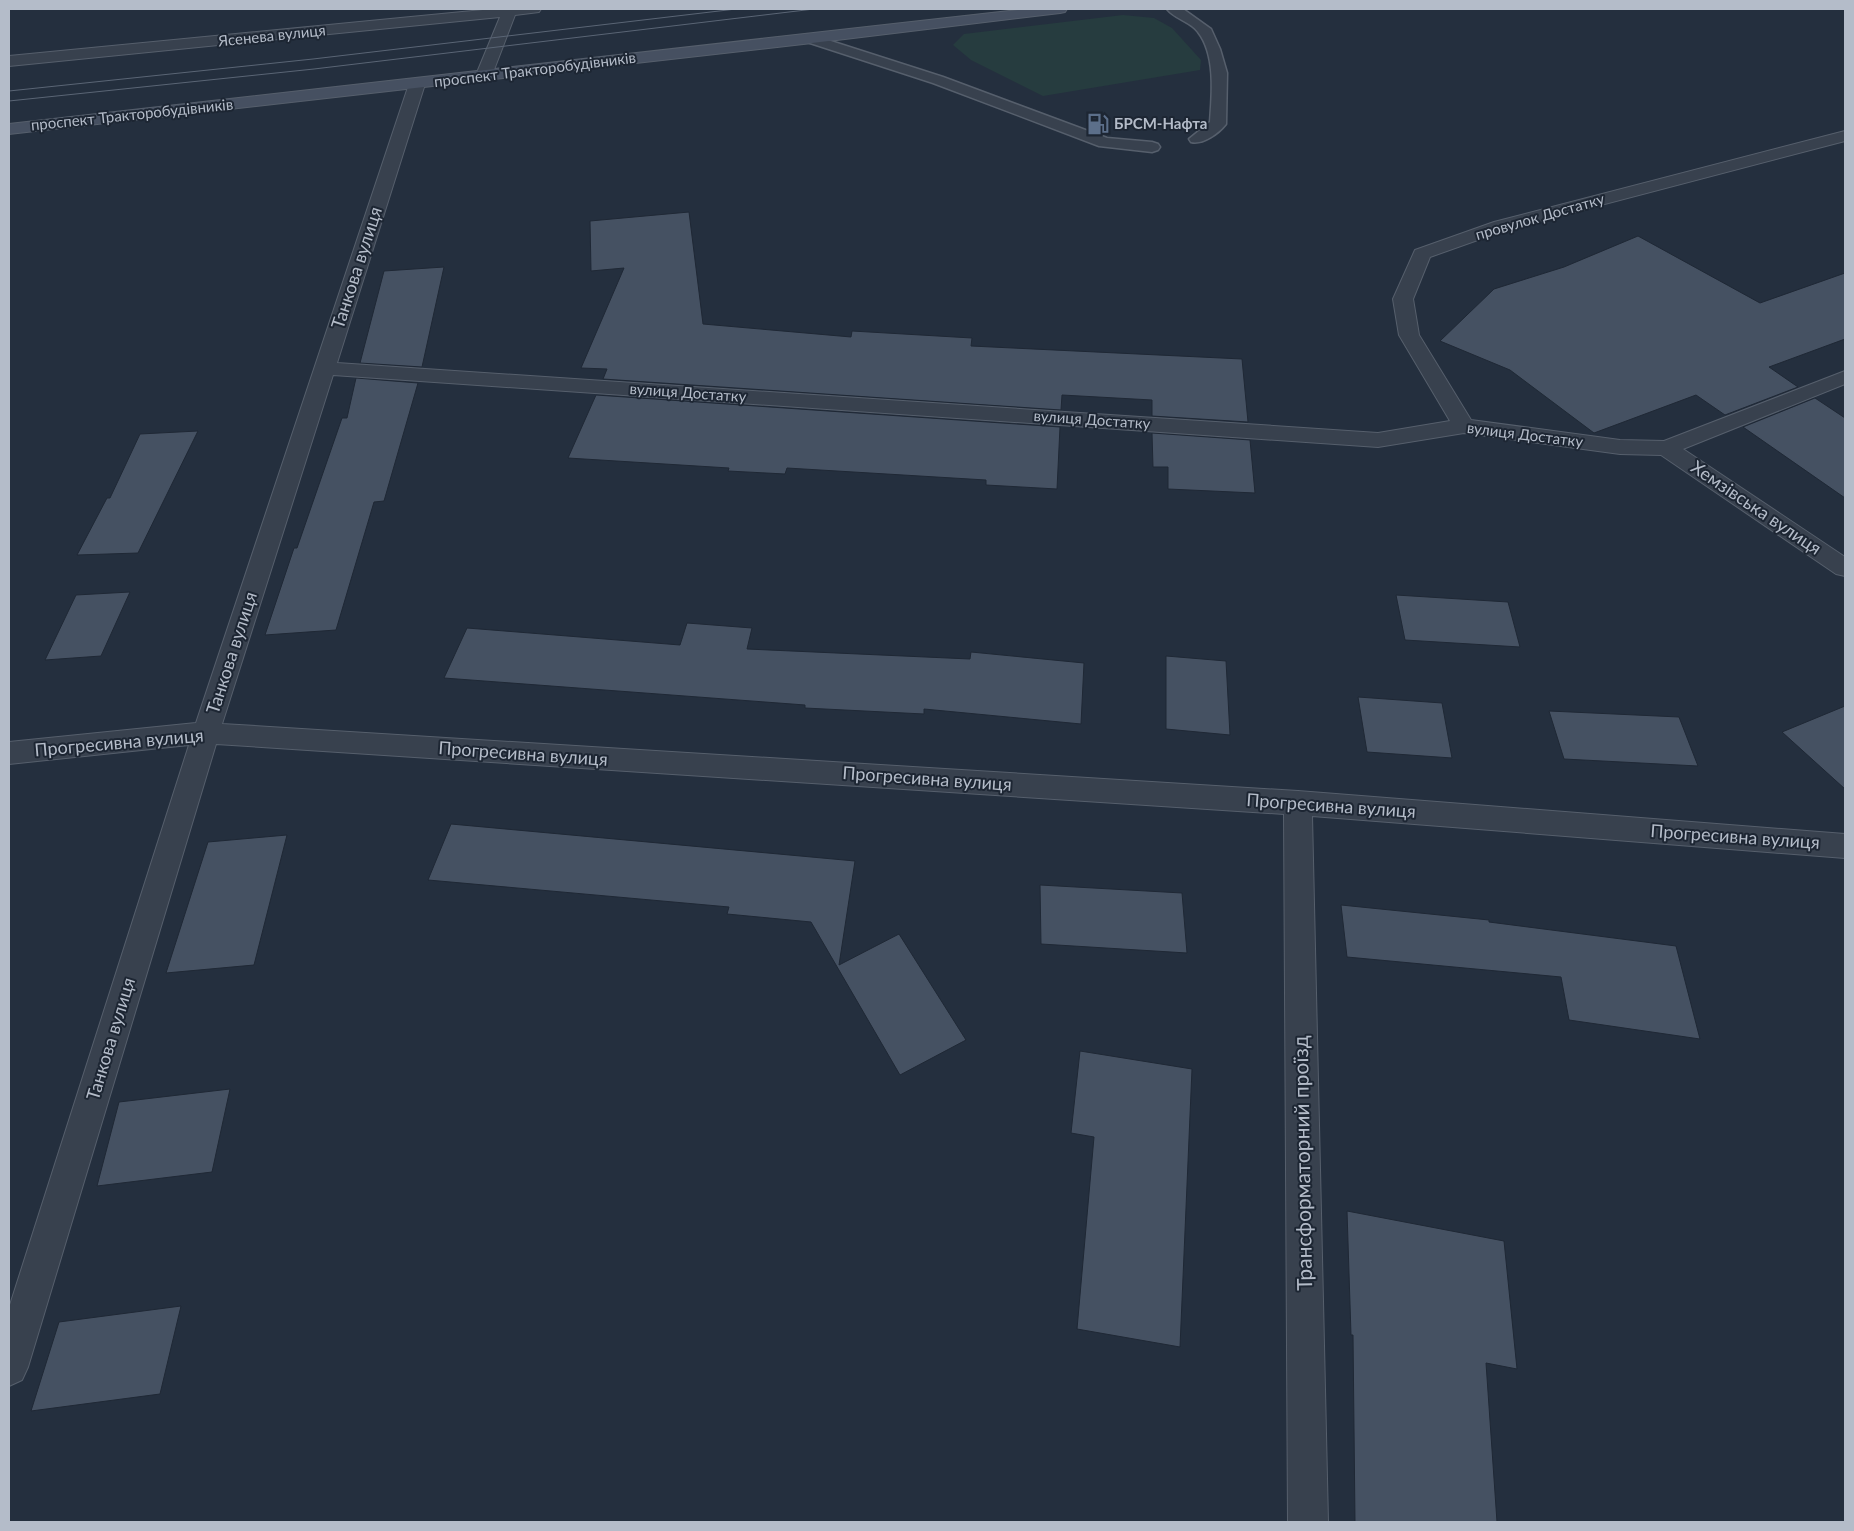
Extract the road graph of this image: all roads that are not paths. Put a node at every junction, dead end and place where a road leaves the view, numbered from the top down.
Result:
1 (534, 9) edge
2 (1060, 9) edge
3 (1174, 9) edge
4 (509, 10) edge
5 (812, 39) junction
6 (9, 61) edge
7 (484, 75) junction
8 (417, 84) junction
9 (9, 129) edge
10 (1845, 136) edge
11 (1197, 139) dead end
12 (1152, 147) dead end
13 (324, 368) junction
14 (1845, 377) edge
15 (1464, 426) junction
16 (1666, 448) junction
17 (1845, 568) edge
18 (206, 733) junction
19 (9, 753) edge
20 (1298, 803) junction
21 (1845, 846) edge
22 (9, 1367) edge
23 (1308, 1522) edge

1 - 4 street, Ясенева вулиця
2 - 5 main road, проспект Тракторобудівників
3 - 11 lane
4 - 6 street, Ясенева вулиця
4 - 7 street
5 - 7 main road, проспект Тракторобудівників
5 - 12 lane
7 - 8 main road, проспект Тракторобудівників
8 - 9 main road, проспект Тракторобудівників
8 - 13 street, Танкова вулиця
10 - 15 street, провулок Достатку
13 - 15 street, вулиця Достатку
13 - 18 street, Танкова вулиця
14 - 16 street, вулиця Достатку
15 - 16 street, вулиця Достатку
16 - 17 street, Хемзівська вулиця
18 - 19 street, Прогресивна вулиця
18 - 20 street, Прогресивна вулиця
18 - 22 street, Танкова вулиця
20 - 21 street, Прогресивна вулиця
20 - 23 street, Трансформаторний проїзд

